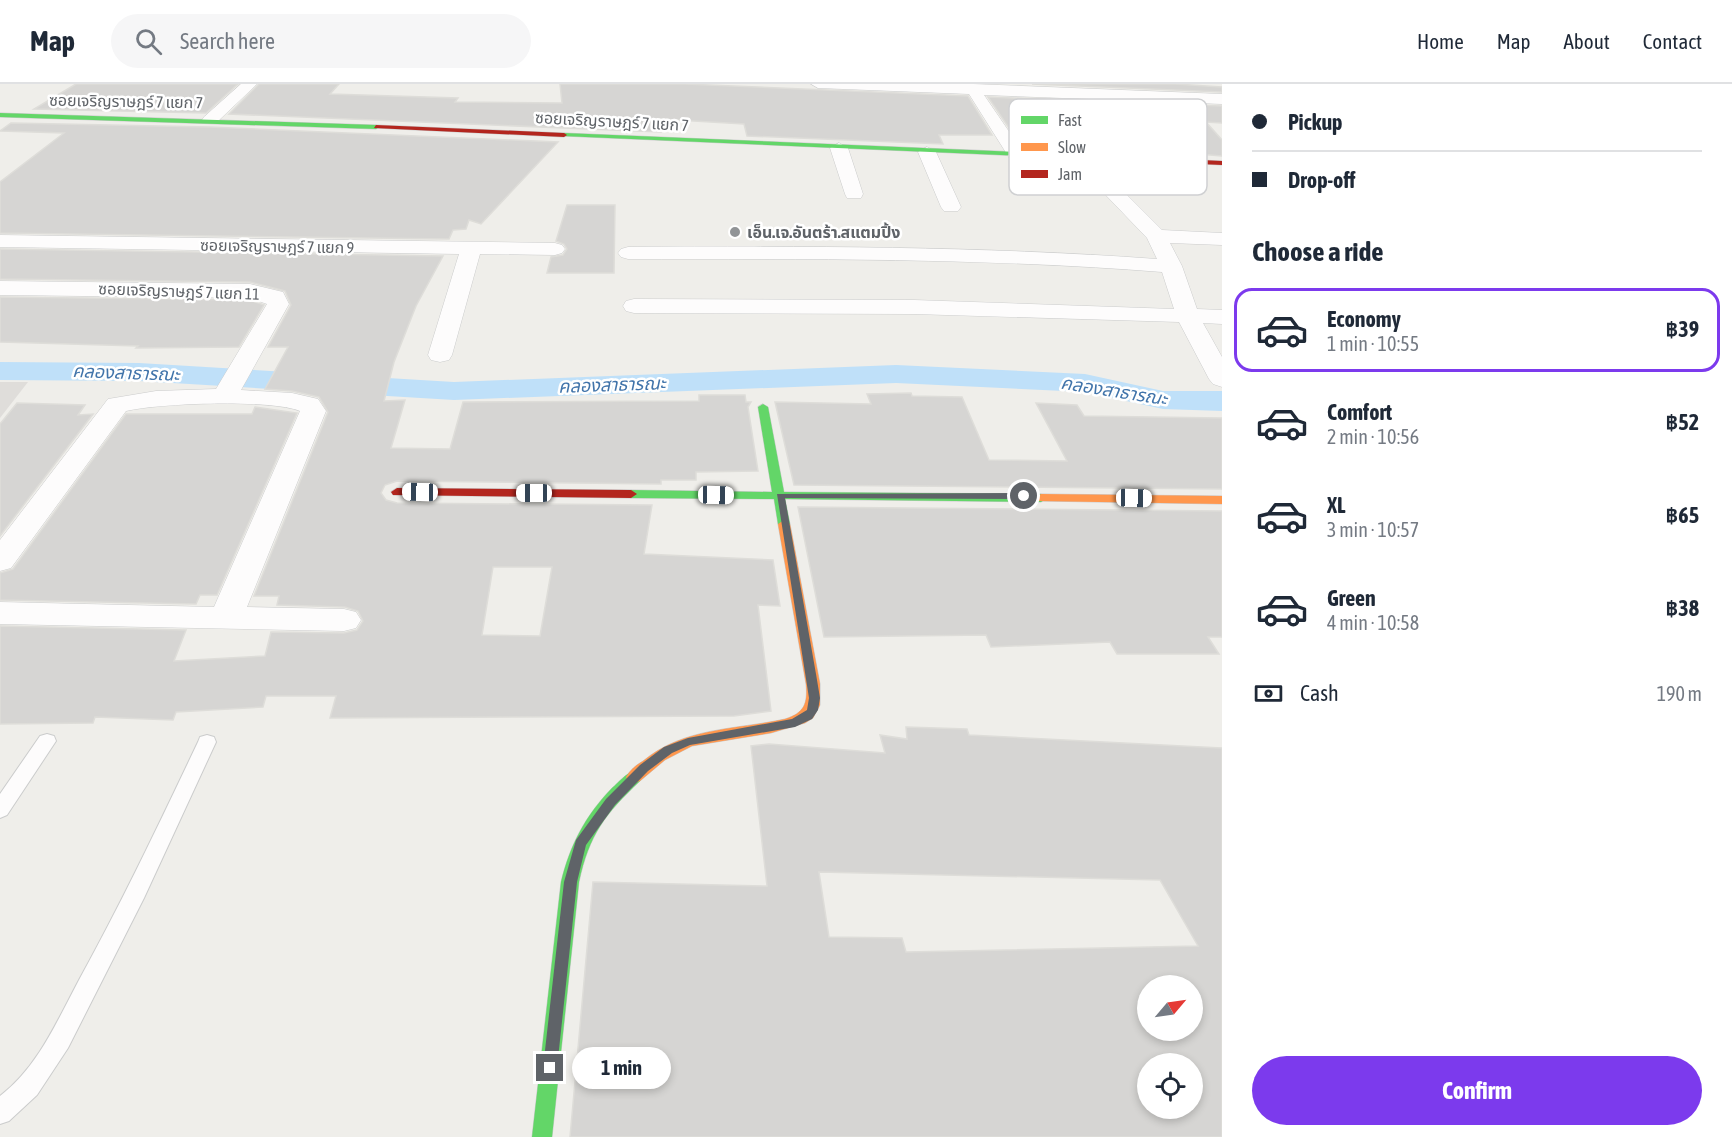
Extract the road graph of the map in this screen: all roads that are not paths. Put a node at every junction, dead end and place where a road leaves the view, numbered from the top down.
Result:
1 (250, 84) edge
2 (818, 84) edge
3 (955, 86) edge
4 (973, 89) junction
5 (1222, 99) edge
6 (0, 115) edge
7 (210, 120) junction
8 (1009, 144) edge
9 (839, 148) junction
10 (927, 152) junction
11 (1009, 155) edge
12 (1207, 162) edge
13 (1222, 163) edge
14 (854, 194) dead end
15 (1116, 195) edge
16 (951, 207) dead end
17 (1156, 236) junction
18 (1222, 239) edge
19 (0, 241) edge
20 (471, 248) junction
21 (555, 249) dead end
22 (898, 252) junction
23 (628, 253) dead end
24 (1171, 266) junction
25 (0, 288) edge
26 (634, 306) dead end
27 (914, 307) junction
28 (1188, 317) junction
29 (1222, 317) edge
30 (440, 355) dead end
31 (1222, 379) edge
32 (230, 385) junction
33 (763, 407) dead end
34 (397, 492) dead end
35 (780, 496) junction
36 (1222, 500) edge
37 (0, 561) edge
38 (0, 613) edge
39 (226, 618) junction
40 (344, 620) dead end
41 (47, 741) dead end
42 (207, 742) dead end
43 (0, 810) edge
44 (0, 1112) edge
45 (542, 1137) edge

1 - 7 street
2 - 3 street
3 - 4 street
4 - 5 street
4 - 8 street
6 - 7 street, ซอยเจริญราษฎร์ 7 แยก 7
7 - 9 street, ซอยเจริญราษฎร์ 7 แยก 7
9 - 10 street, ซอยเจริญราษฎร์ 7 แยก 7
9 - 14 street
10 - 11 street, ซอยเจริญราษฎร์ 7 แยก 7
10 - 16 street
12 - 13 street, ซอยเจริญราษฎร์ 7 แยก 7
15 - 17 street
17 - 18 street
17 - 24 street
19 - 20 street, ซอยเจริญราษฎร์ 7 แยก 9
20 - 21 street, ซอยเจริญราษฎร์ 7 แยก 9
20 - 30 street
22 - 23 street
22 - 24 street
22 - 27 street
24 - 28 street
25 - 32 street, ซอยเจริญราษฎร์ 7 แยก 11
26 - 27 street
27 - 28 street
28 - 29 street
28 - 31 street
32 - 37 street
32 - 39 street
33 - 35 street
34 - 35 street
35 - 36 street
35 - 45 street
38 - 39 street
39 - 40 street
41 - 43 lane
42 - 44 lane

